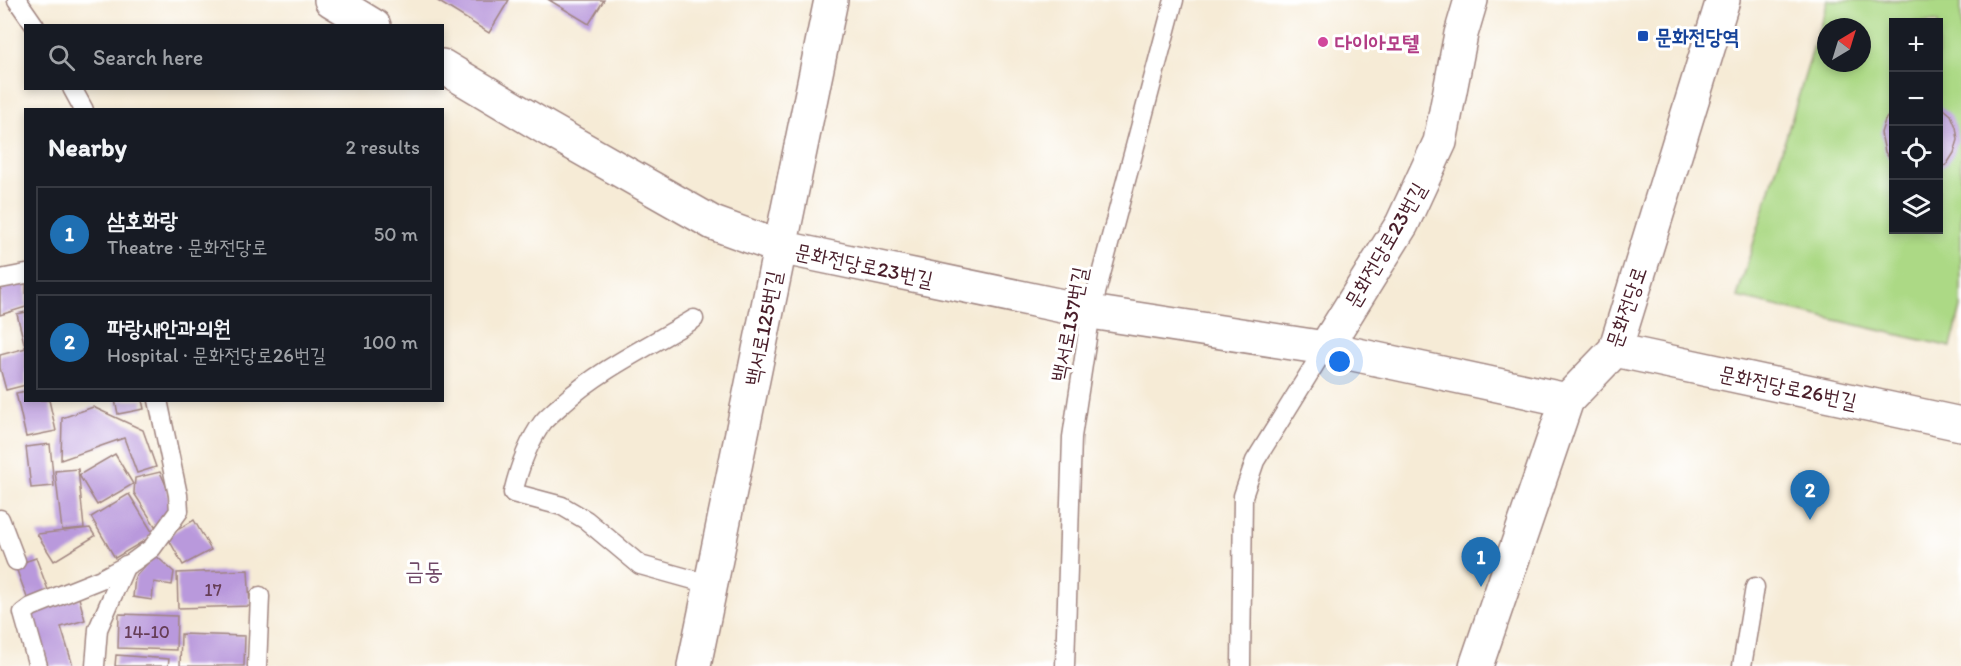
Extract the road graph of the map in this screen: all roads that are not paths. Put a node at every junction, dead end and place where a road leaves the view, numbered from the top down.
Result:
1 (17, 0) edge
2 (331, 0) edge
3 (831, 0) edge
4 (1174, 0) edge
5 (1471, 0) edge
6 (1723, 0) edge
7 (34, 24) edge
8 (371, 24) edge
9 (444, 67) edge
10 (73, 90) edge
11 (83, 108) edge
12 (779, 247) junction
13 (24, 274) edge
14 (0, 279) edge
15 (1091, 312) junction
16 (694, 319) dead end
17 (1325, 348) junction
18 (1615, 350) junction
19 (1567, 400) junction
20 (158, 402) edge
21 (1961, 424) edge
22 (0, 519) edge
23 (16, 561) dead end
24 (126, 565) junction
25 (712, 585) junction
26 (1755, 587) dead end
27 (260, 596) dead end
28 (38, 666) edge
29 (95, 666) edge
30 (257, 666) edge
31 (694, 666) edge
32 (1065, 666) edge
33 (1241, 666) edge
34 (1476, 666) edge
35 (1742, 666) edge

1 - 7 lane
2 - 8 street
3 - 12 street, 백서로125번길
4 - 15 lane, 백서로137번길
5 - 17 street, 문화전당로23번길
6 - 18 street, 문화전당로
9 - 12 street, 문화전당로23번길
10 - 11 lane
12 - 15 street, 문화전당로23번길
12 - 25 street, 백서로125번길
13 - 14 lane
15 - 17 street, 문화전당로23번길
15 - 32 lane, 백서로137번길
16 - 25 lane
17 - 19 street, 문화전당로23번길
17 - 33 lane, 문화전당로23번길
18 - 19 street, 문화전당로
18 - 21 street, 문화전당로26번길
19 - 34 street, 문화전당로
20 - 24 lane
22 - 23 lane
24 - 28 lane
24 - 29 lane
25 - 31 street, 백서로125번길
26 - 35 lane
27 - 30 lane

